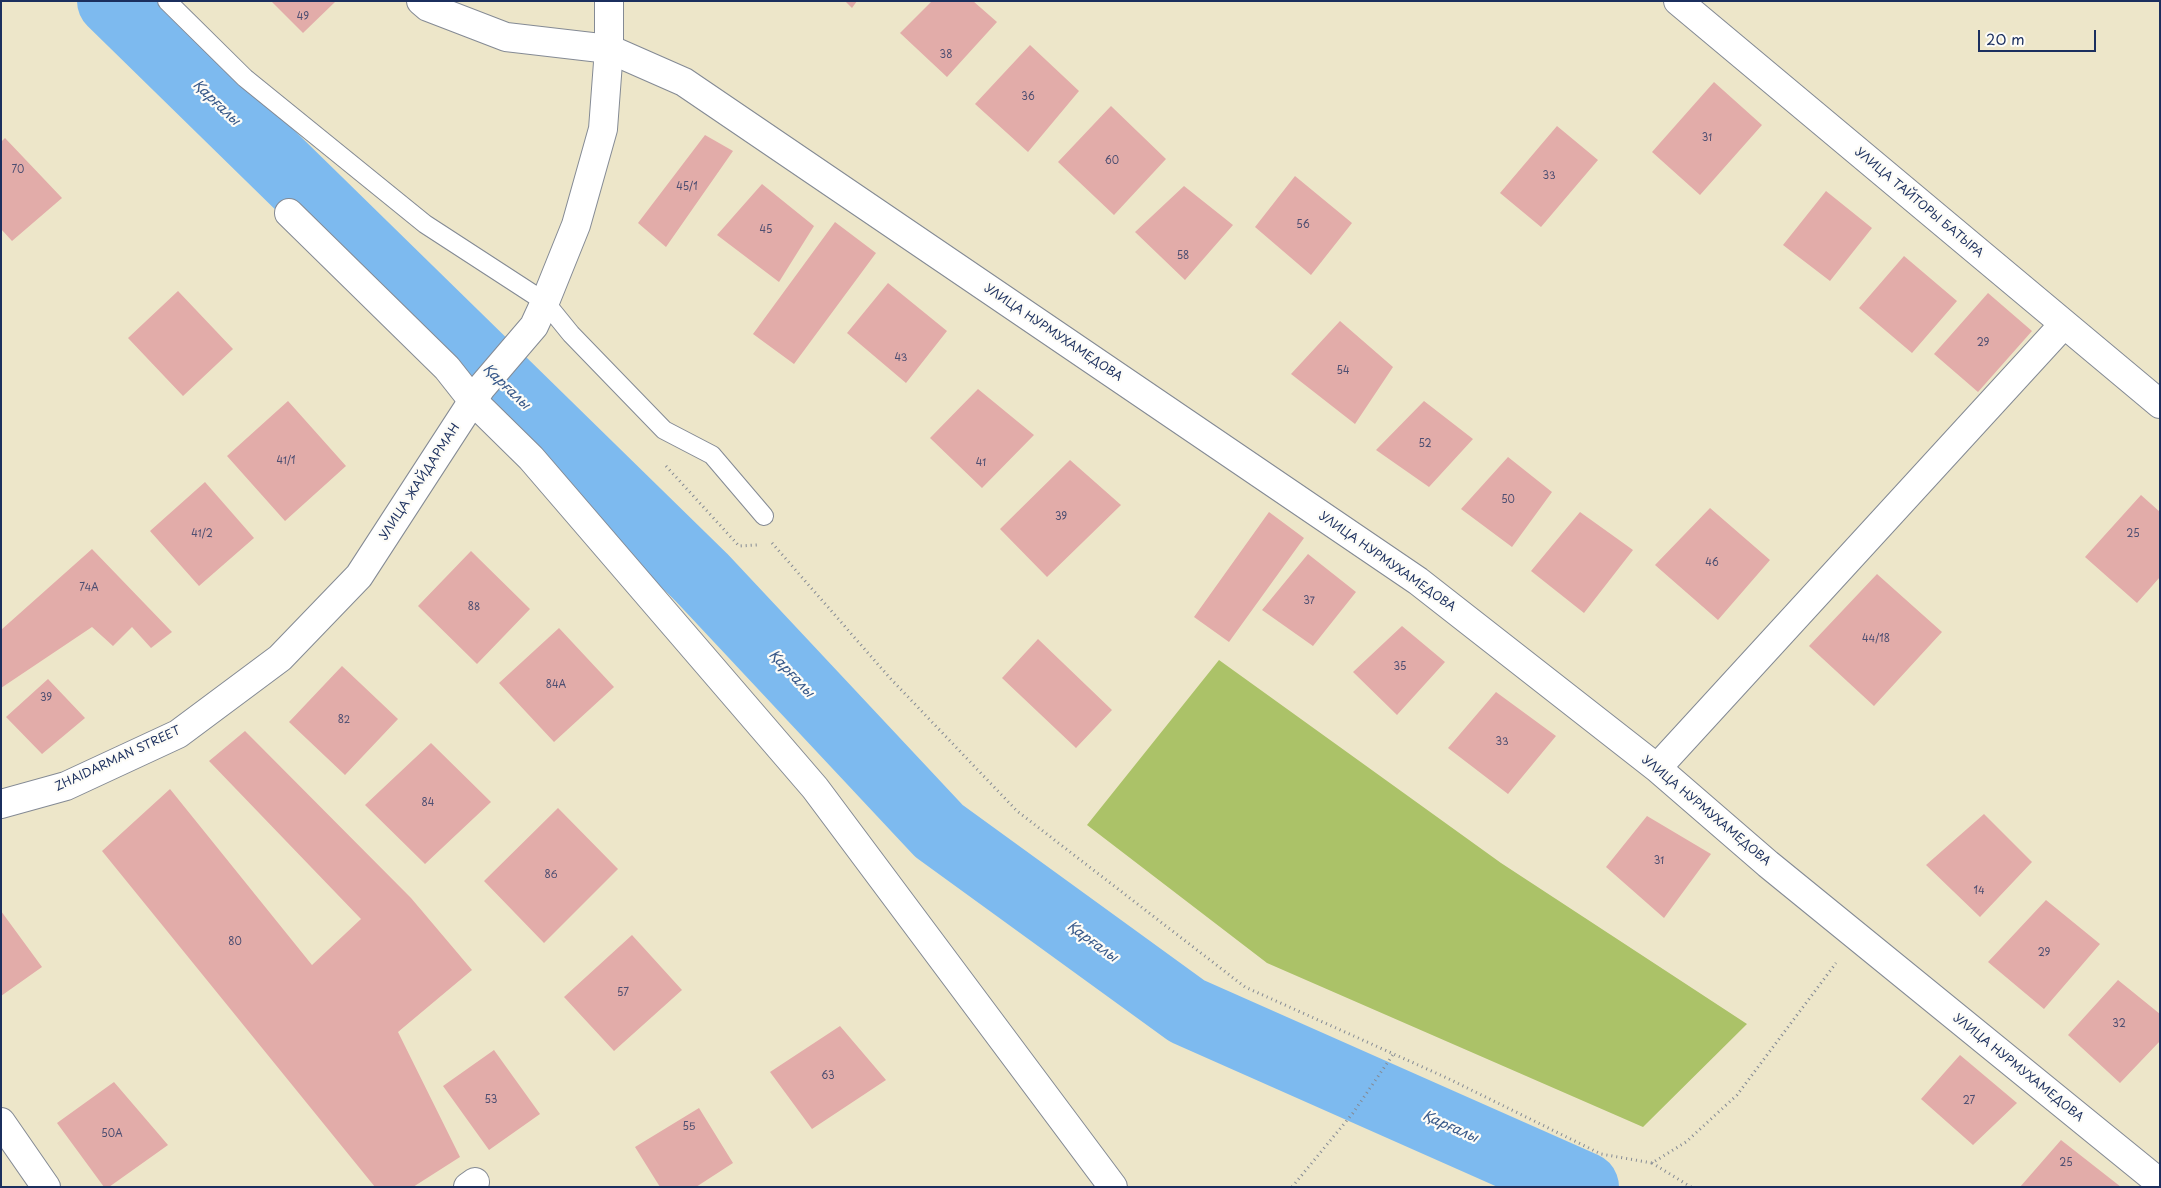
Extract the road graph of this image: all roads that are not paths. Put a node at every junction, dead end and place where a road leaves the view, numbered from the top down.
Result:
1 (168, 1) edge
2 (421, 1) edge
3 (609, 1) edge
4 (1678, 1) edge
5 (609, 49) junction
6 (289, 213) dead end
7 (539, 314) junction
8 (2064, 324) junction
9 (477, 395) junction
10 (2160, 404) edge
11 (764, 516) road end
12 (1657, 768) junction
13 (1, 804) edge
14 (1, 1122) edge
15 (2160, 1183) edge
16 (46, 1187) edge
17 (1112, 1187) edge

1 - 7 lane
2 - 5 street, УЛИЦА НУРМУХАМЕДОВА
3 - 5 street
4 - 8 street, УЛИЦА ТАЙТОРЫ БАТЫРА
5 - 7 street
5 - 12 street, УЛИЦА НУРМУХАМЕДОВА
6 - 9 street
7 - 9 street, ZHAIDARMAN STREET
7 - 11 lane
8 - 10 street, УЛИЦА ТАЙТОРЫ БАТЫРА
8 - 12 street
9 - 13 street, ZHAIDARMAN STREET
9 - 17 street
12 - 15 street, УЛИЦА НУРМУХАМЕДОВА
14 - 16 street

